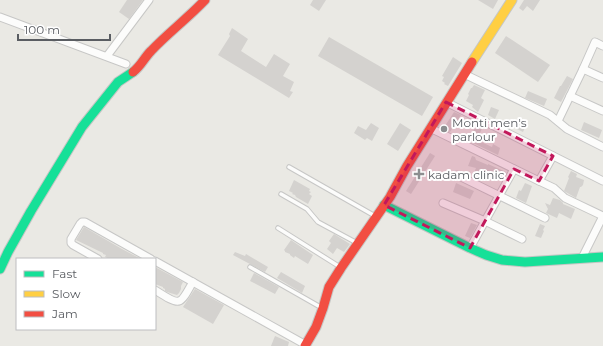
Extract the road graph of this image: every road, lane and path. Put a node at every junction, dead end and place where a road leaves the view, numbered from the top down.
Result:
1 (149, 0) edge
2 (205, 0) edge
3 (512, 0) edge
4 (0, 17) edge
5 (603, 46) edge
6 (107, 56) junction
7 (126, 64) dead end
8 (583, 69) junction
9 (464, 74) junction
10 (603, 78) edge
11 (570, 96) junction
12 (446, 102) junction
13 (603, 111) edge
14 (558, 122) junction
15 (430, 128) junction
16 (603, 147) edge
17 (552, 156) junction
18 (289, 167) dead end
19 (514, 169) junction
20 (457, 175) dead end
21 (539, 181) junction
22 (603, 181) edge
23 (281, 194) dead end
24 (499, 196) junction
25 (443, 203) dead end
26 (384, 205) junction
27 (376, 216) junction
28 (545, 218) dead end
29 (485, 221) junction
30 (278, 228) dead end
31 (522, 239) dead end
32 (358, 244) junction
33 (470, 248) junction
34 (603, 257) edge
35 (96, 258) edge
36 (150, 258) edge
37 (582, 258) junction
38 (156, 262) edge
39 (250, 267) dead end
40 (341, 268) junction
41 (0, 269) edge
42 (192, 282) junction
43 (156, 291) edge
44 (323, 308) junction
45 (306, 346) edge

1 - 6 street
2 - 41 street
3 - 9 street
4 - 6 street
5 - 8 street
6 - 7 street
8 - 10 street
8 - 11 street
9 - 12 street
9 - 14 street
11 - 13 street
11 - 14 street
12 - 15 street
12 - 17 street
14 - 16 street
15 - 19 street
15 - 26 street
17 - 21 street
17 - 22 street
18 - 27 lane
19 - 21 street
19 - 24 street
20 - 24 street
21 - 37 street
23 - 32 lane
24 - 28 street
24 - 29 street
25 - 29 street
26 - 27 street
26 - 33 street
27 - 32 street
29 - 31 street
29 - 33 street
30 - 40 lane
32 - 40 street
33 - 37 street
34 - 37 street
35 - 36 street
38 - 42 street
39 - 44 lane
40 - 44 street
42 - 43 street
42 - 45 street
44 - 45 street

